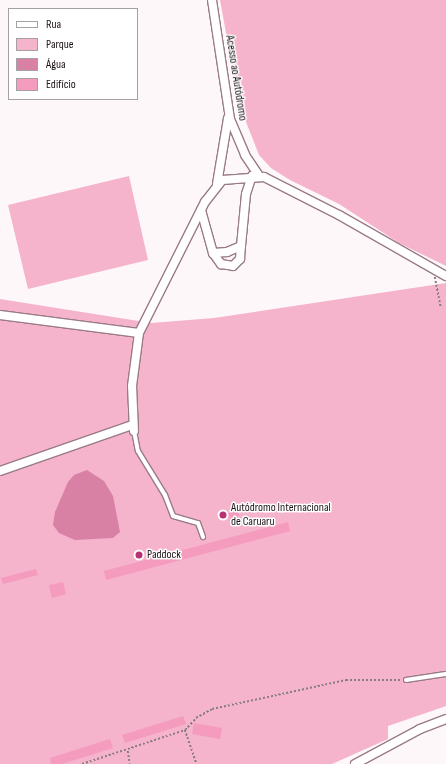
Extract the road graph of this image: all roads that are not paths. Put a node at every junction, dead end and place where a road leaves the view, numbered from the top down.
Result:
1 (212, 0) edge
2 (229, 115) junction
3 (255, 176) junction
4 (217, 184) junction
5 (201, 210) junction
6 (241, 246) junction
7 (213, 252) junction
8 (446, 276) edge
9 (0, 315) edge
10 (139, 333) junction
11 (133, 428) junction
12 (0, 471) edge
13 (203, 537) dead end
14 (446, 674) edge
15 (406, 680) road end
16 (446, 719) edge
17 (355, 764) edge

1 - 2 street, Acesso ao Autódromo
2 - 3 street, Acesso ao Autódromo
2 - 4 street
3 - 4 street
3 - 6 street
3 - 8 street
4 - 5 street
5 - 7 street
5 - 10 street
6 - 7 street
6 - 7 street
9 - 10 street
10 - 11 street
11 - 12 street
11 - 13 lane
14 - 15 lane
16 - 17 street

